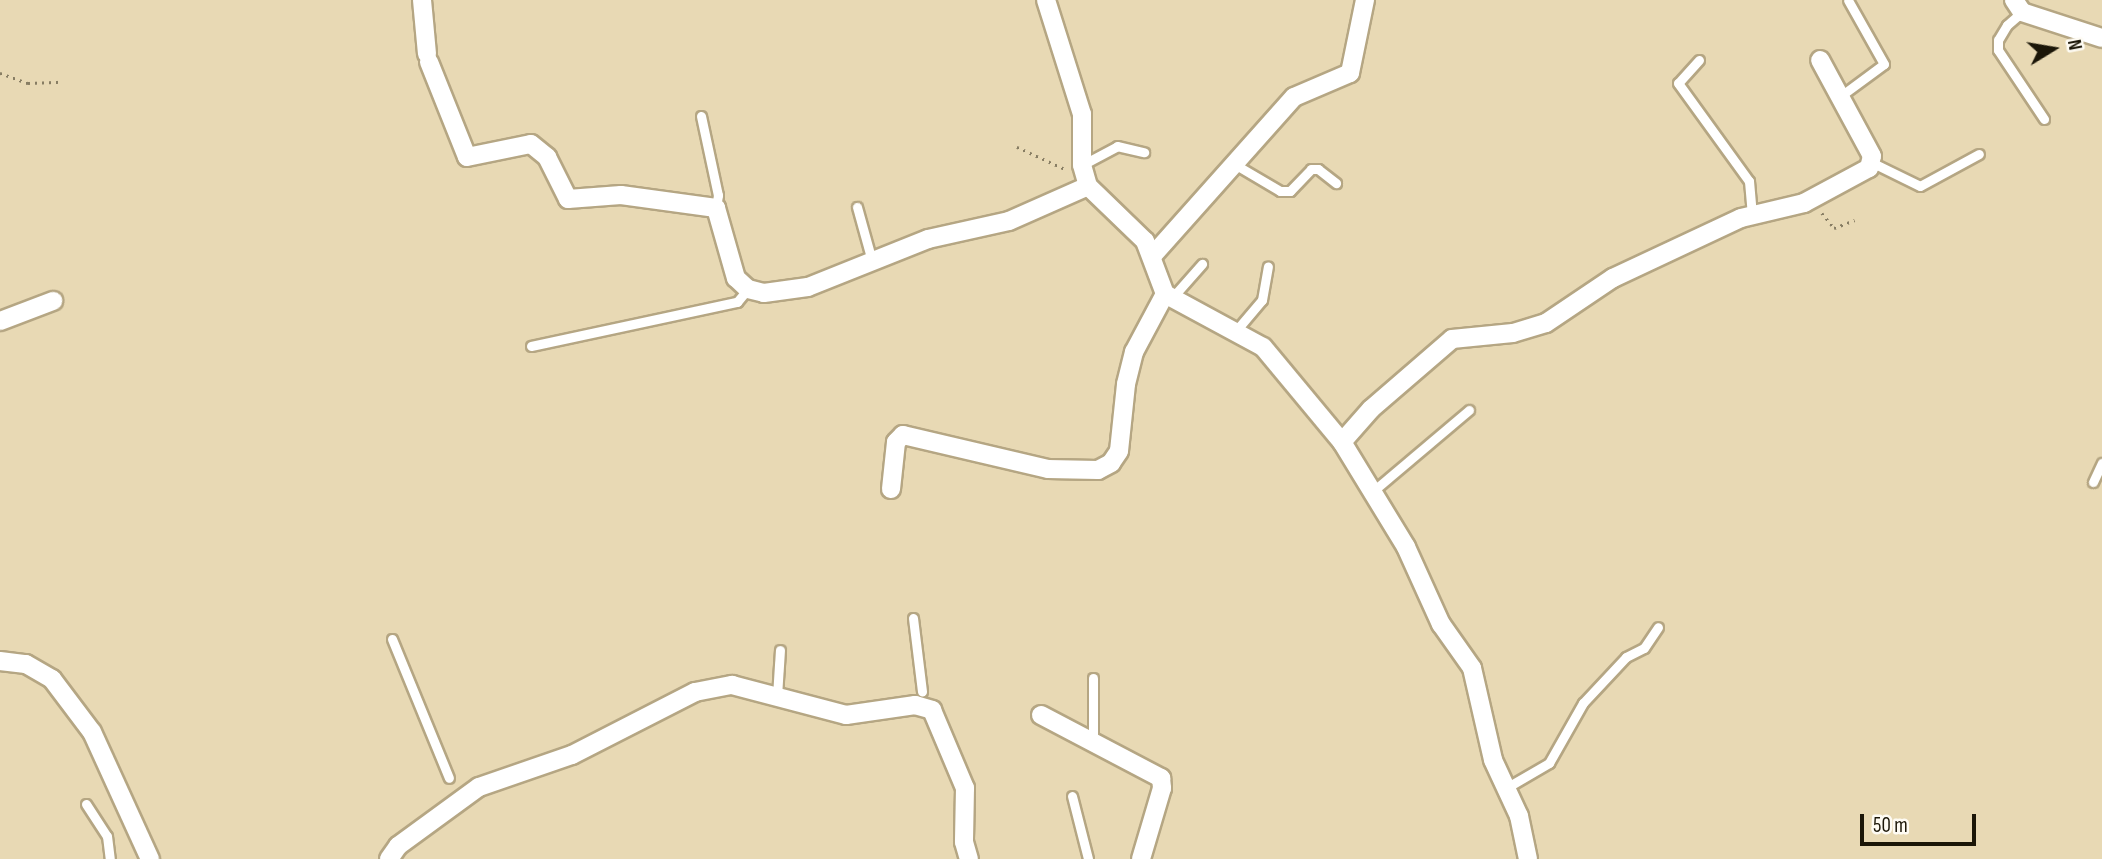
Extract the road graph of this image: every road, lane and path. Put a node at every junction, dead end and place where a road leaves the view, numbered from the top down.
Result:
1 (422, 0) edge
2 (1046, 0) edge
3 (1365, 0) edge
4 (1848, 0) edge
5 (2018, 6) edge
6 (2102, 38) edge
7 (1699, 60) dead end
8 (1819, 60) dead end
9 (0, 73) edge
10 (63, 82) dead end
11 (1842, 95) junction
12 (701, 116) dead end
13 (2044, 119) dead end
14 (1017, 147) dead end
15 (1144, 152) dead end
16 (1979, 154) dead end
17 (1873, 163) junction
18 (1236, 165) junction
19 (1084, 176) junction
20 (1336, 183) dead end
21 (1811, 199) junction
22 (857, 207) dead end
23 (716, 208) junction
24 (1752, 214) junction
25 (1855, 220) dead end
26 (1154, 254) junction
27 (872, 261) junction
28 (1202, 264) dead end
29 (1268, 267) dead end
30 (748, 289) junction
31 (1168, 297) junction
32 (53, 301) dead end
33 (0, 321) edge
34 (1234, 333) junction
35 (531, 346) dead end
36 (1469, 410) dead end
37 (1342, 442) junction
38 (2102, 463) edge
39 (2094, 482) dead end
40 (891, 489) dead end
41 (1372, 492) junction
42 (913, 618) dead end
43 (1657, 627) dead end
44 (392, 639) dead end
45 (780, 650) dead end
46 (0, 661) edge
47 (1093, 678) dead end
48 (777, 696) junction
49 (923, 698) junction
50 (1041, 715) dead end
51 (1093, 740) junction
52 (449, 778) dead end
53 (1506, 788) junction
54 (1072, 796) dead end
55 (86, 804) dead end
56 (110, 859) edge
57 (150, 859) edge
58 (389, 859) edge
59 (969, 859) edge
60 (1088, 859) edge
61 (1141, 859) edge
62 (1528, 859) edge

1 - 23 street
2 - 19 street
3 - 18 street
4 - 11 lane
5 - 6 street
5 - 13 lane
7 - 24 lane
8 - 11 street
9 - 10 path
11 - 17 street
12 - 23 lane
14 - 19 path
15 - 19 lane
16 - 17 lane
17 - 21 street
18 - 20 lane
18 - 26 street
19 - 26 street
19 - 27 street
21 - 24 street
21 - 25 path
22 - 27 lane
23 - 30 street
24 - 37 street
26 - 31 street
27 - 30 street
28 - 31 lane
29 - 34 lane
30 - 35 lane
31 - 34 street
31 - 40 street
32 - 33 street
34 - 37 street
36 - 41 lane
37 - 41 street
38 - 39 lane
41 - 53 street
42 - 49 lane
43 - 53 lane
44 - 52 lane
45 - 48 lane
46 - 57 street
47 - 51 lane
48 - 49 street
48 - 58 street
49 - 59 street
50 - 51 street
51 - 61 street
53 - 62 street
54 - 60 lane
55 - 56 lane

